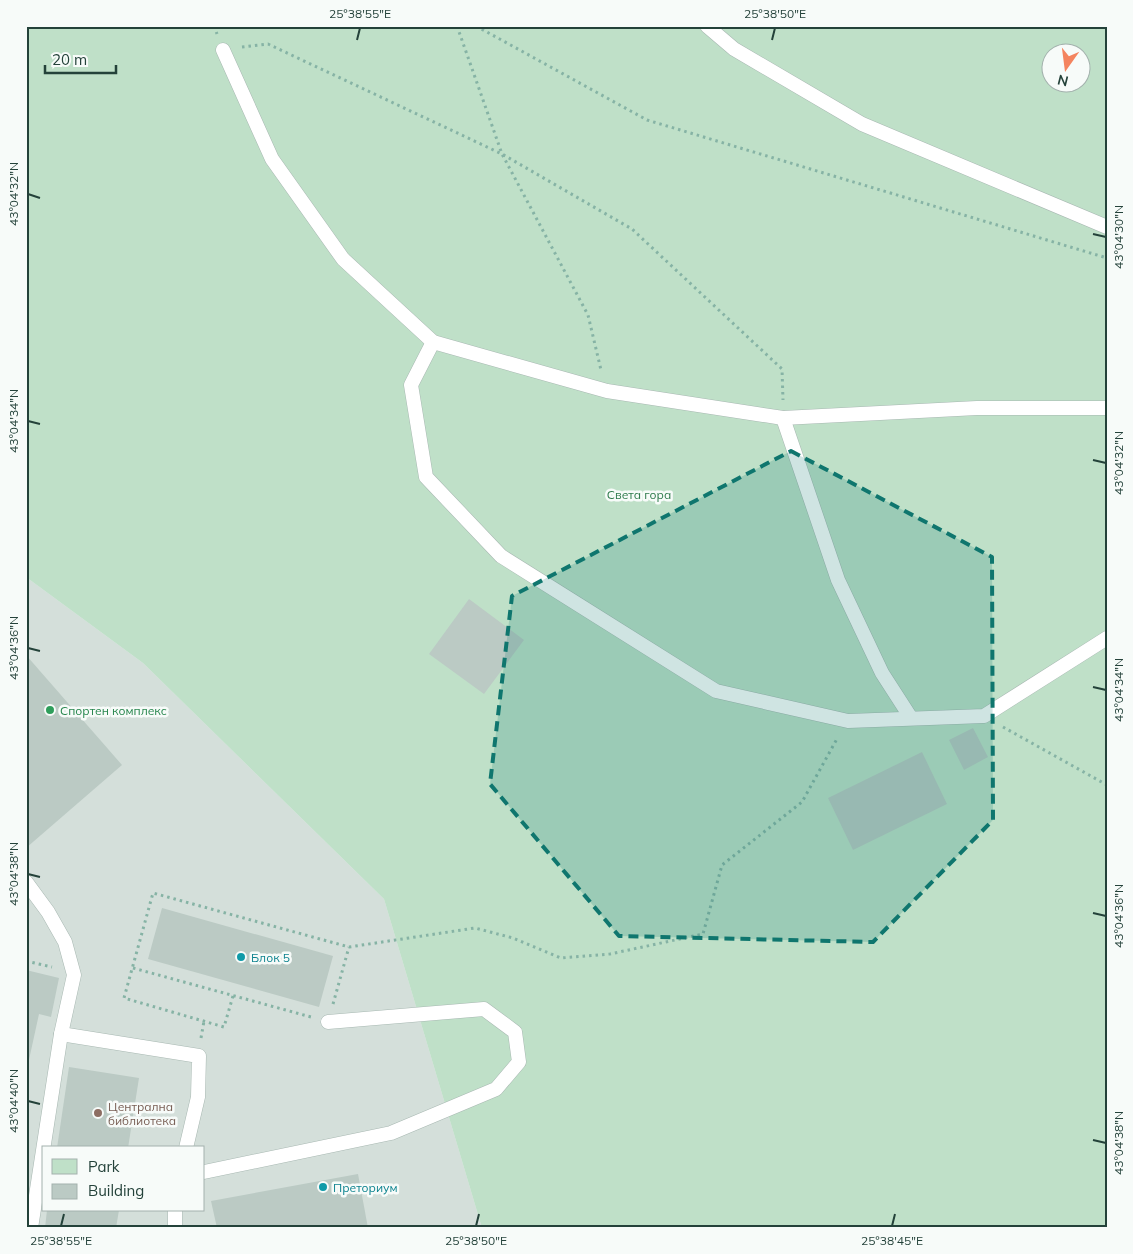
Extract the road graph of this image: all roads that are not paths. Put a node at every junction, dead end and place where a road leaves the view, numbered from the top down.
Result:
1 (707, 26) edge
2 (223, 50) road end
3 (1107, 228) edge
4 (433, 342) junction
5 (1107, 408) edge
6 (783, 418) junction
7 (1107, 638) edge
8 (911, 718) junction
9 (26, 882) edge
10 (328, 1022) road end
11 (61, 1034) junction
12 (44, 1146) edge
13 (186, 1146) edge
14 (42, 1157) edge
15 (205, 1172) edge
16 (175, 1212) edge
17 (31, 1228) edge
18 (175, 1228) edge

1 - 3 lane
2 - 4 lane
4 - 6 lane
4 - 8 lane
5 - 6 lane
6 - 8 lane
7 - 8 lane
9 - 11 lane
10 - 15 lane
11 - 12 lane
11 - 13 lane
14 - 17 lane
16 - 18 lane

